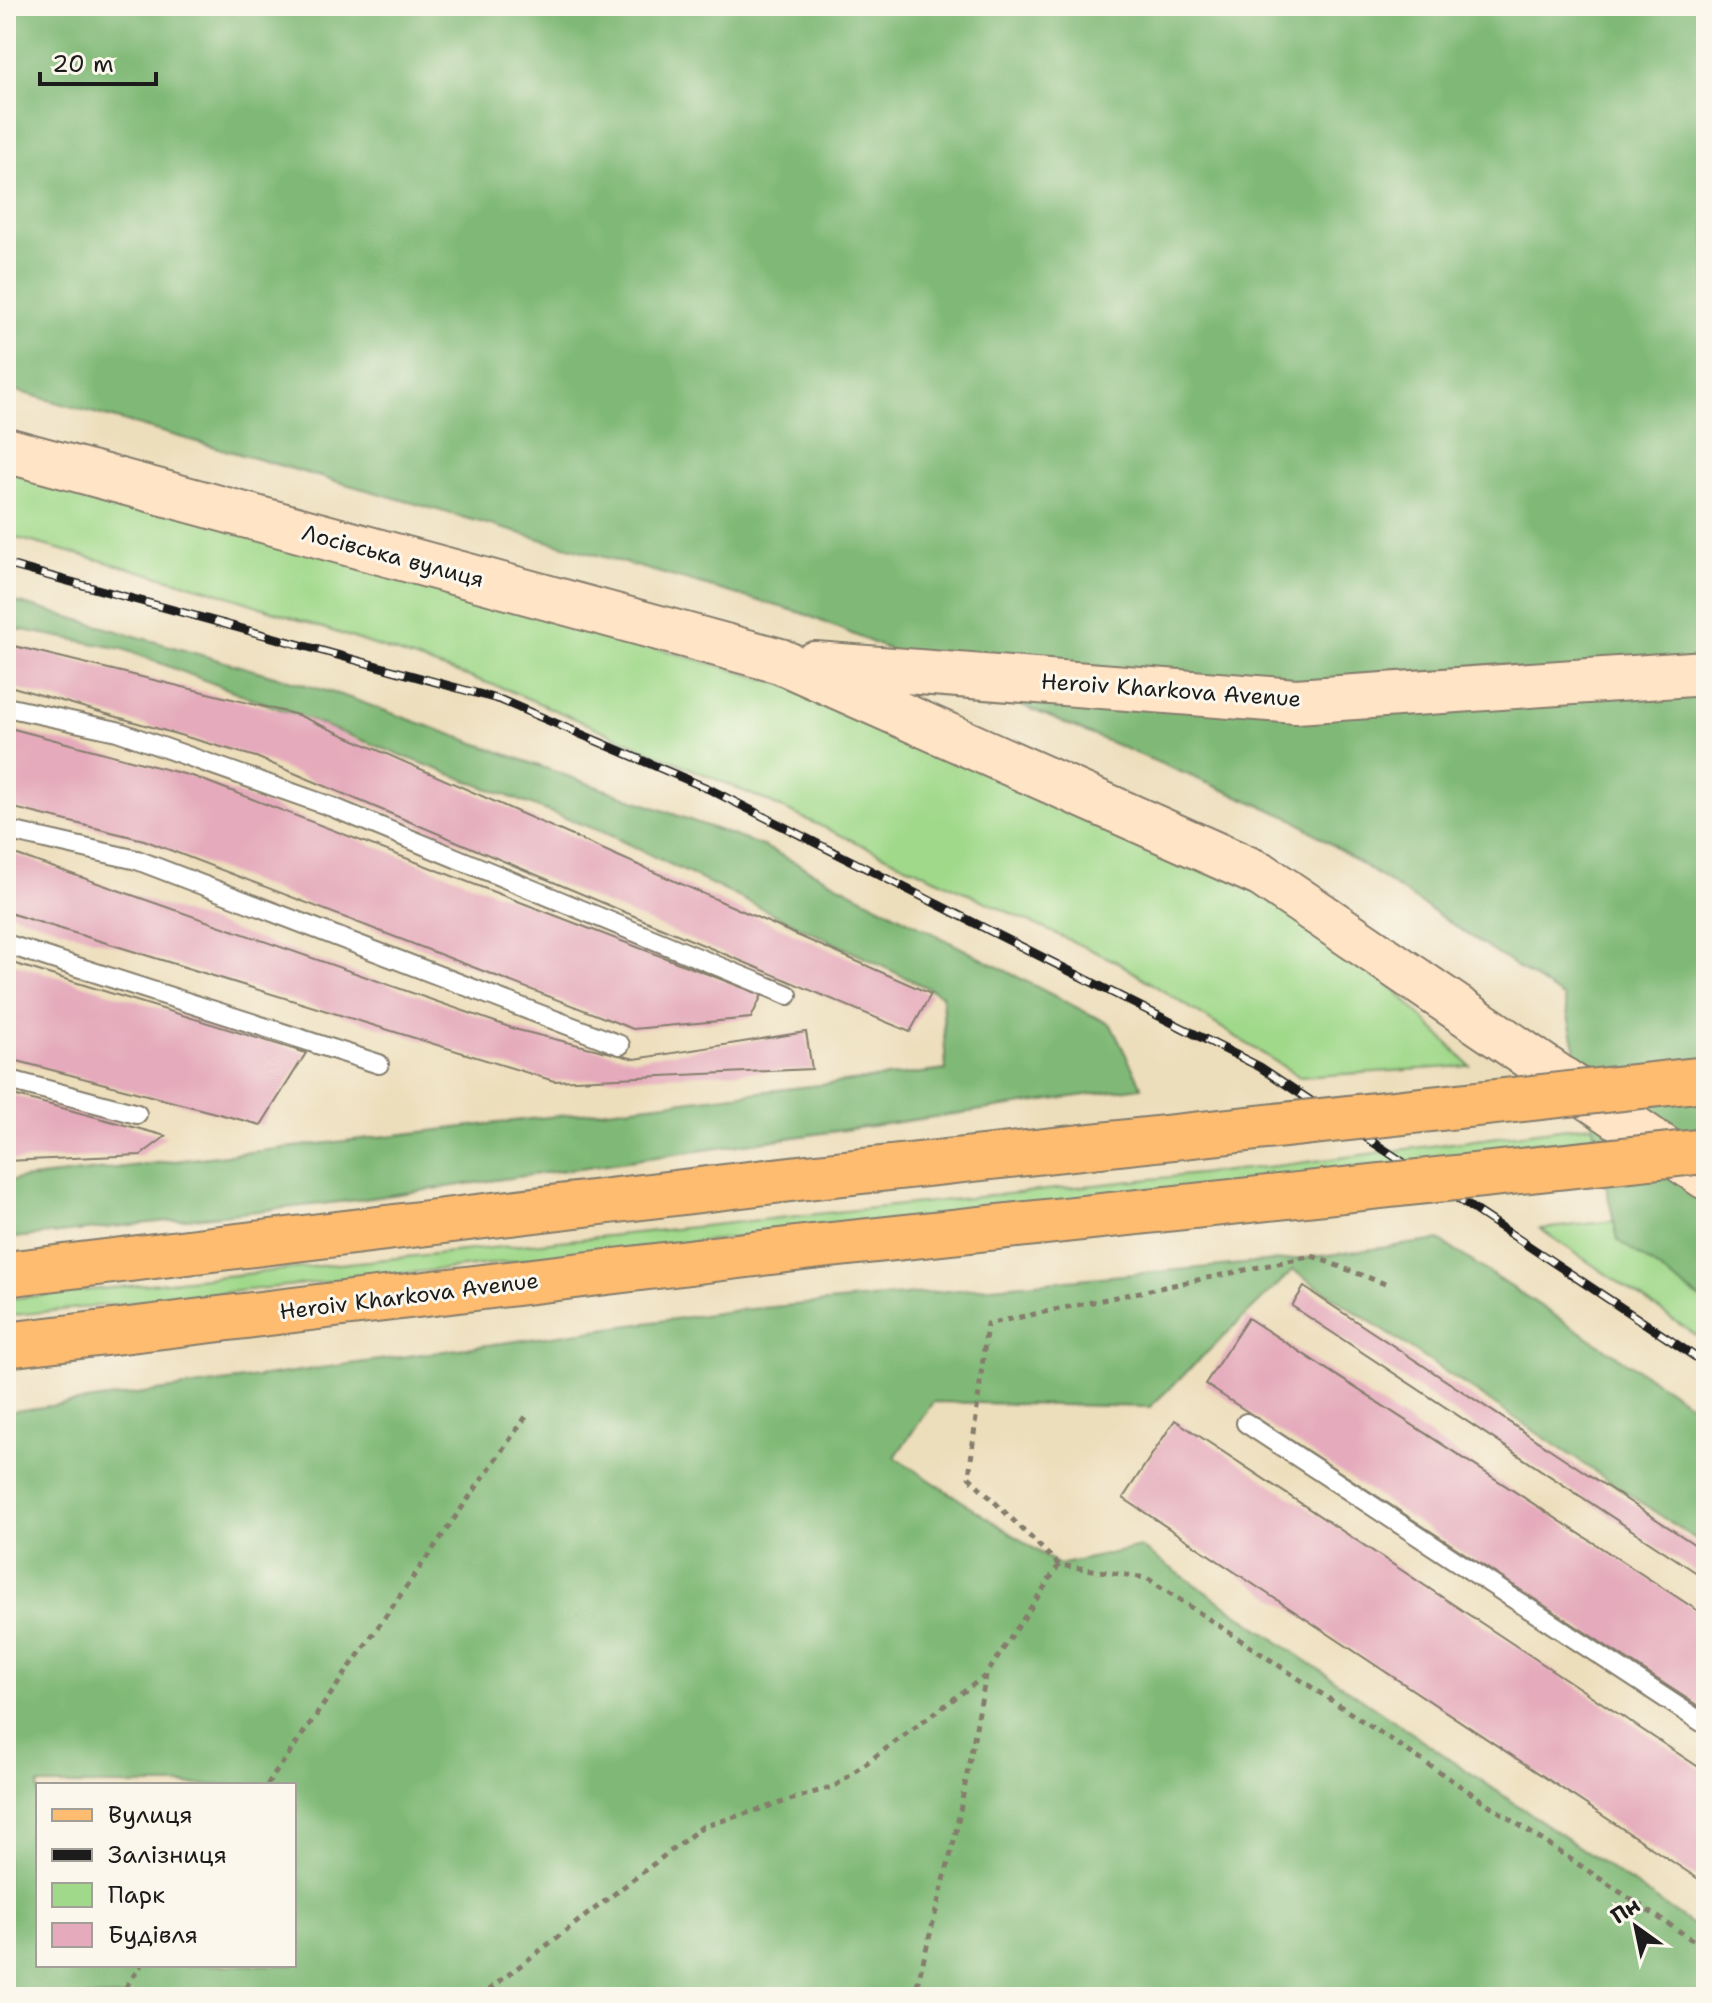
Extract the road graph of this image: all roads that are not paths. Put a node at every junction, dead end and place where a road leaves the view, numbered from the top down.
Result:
1 (6, 450) edge
2 (780, 661) junction
3 (1706, 673) edge
4 (6, 707) edge
5 (6, 830) edge
6 (6, 944) edge
7 (788, 995) dead end
8 (620, 1045) dead end
9 (379, 1064) dead end
10 (6, 1079) edge
11 (1706, 1079) edge
12 (137, 1114) dead end
13 (1706, 1151) edge
14 (1706, 1177) edge
15 (6, 1274) edge
16 (6, 1345) edge
17 (1246, 1423) dead end
18 (1706, 1725) edge

1 - 2 main road, Лосівська вулиця
2 - 3 main road, Heroiv Kharkova Avenue
2 - 14 main road
4 - 7 lane
5 - 8 lane
6 - 9 lane
10 - 12 lane
11 - 15 main road, bridge
13 - 16 main road, Heroiv Kharkova Avenue, bridge
17 - 18 lane

